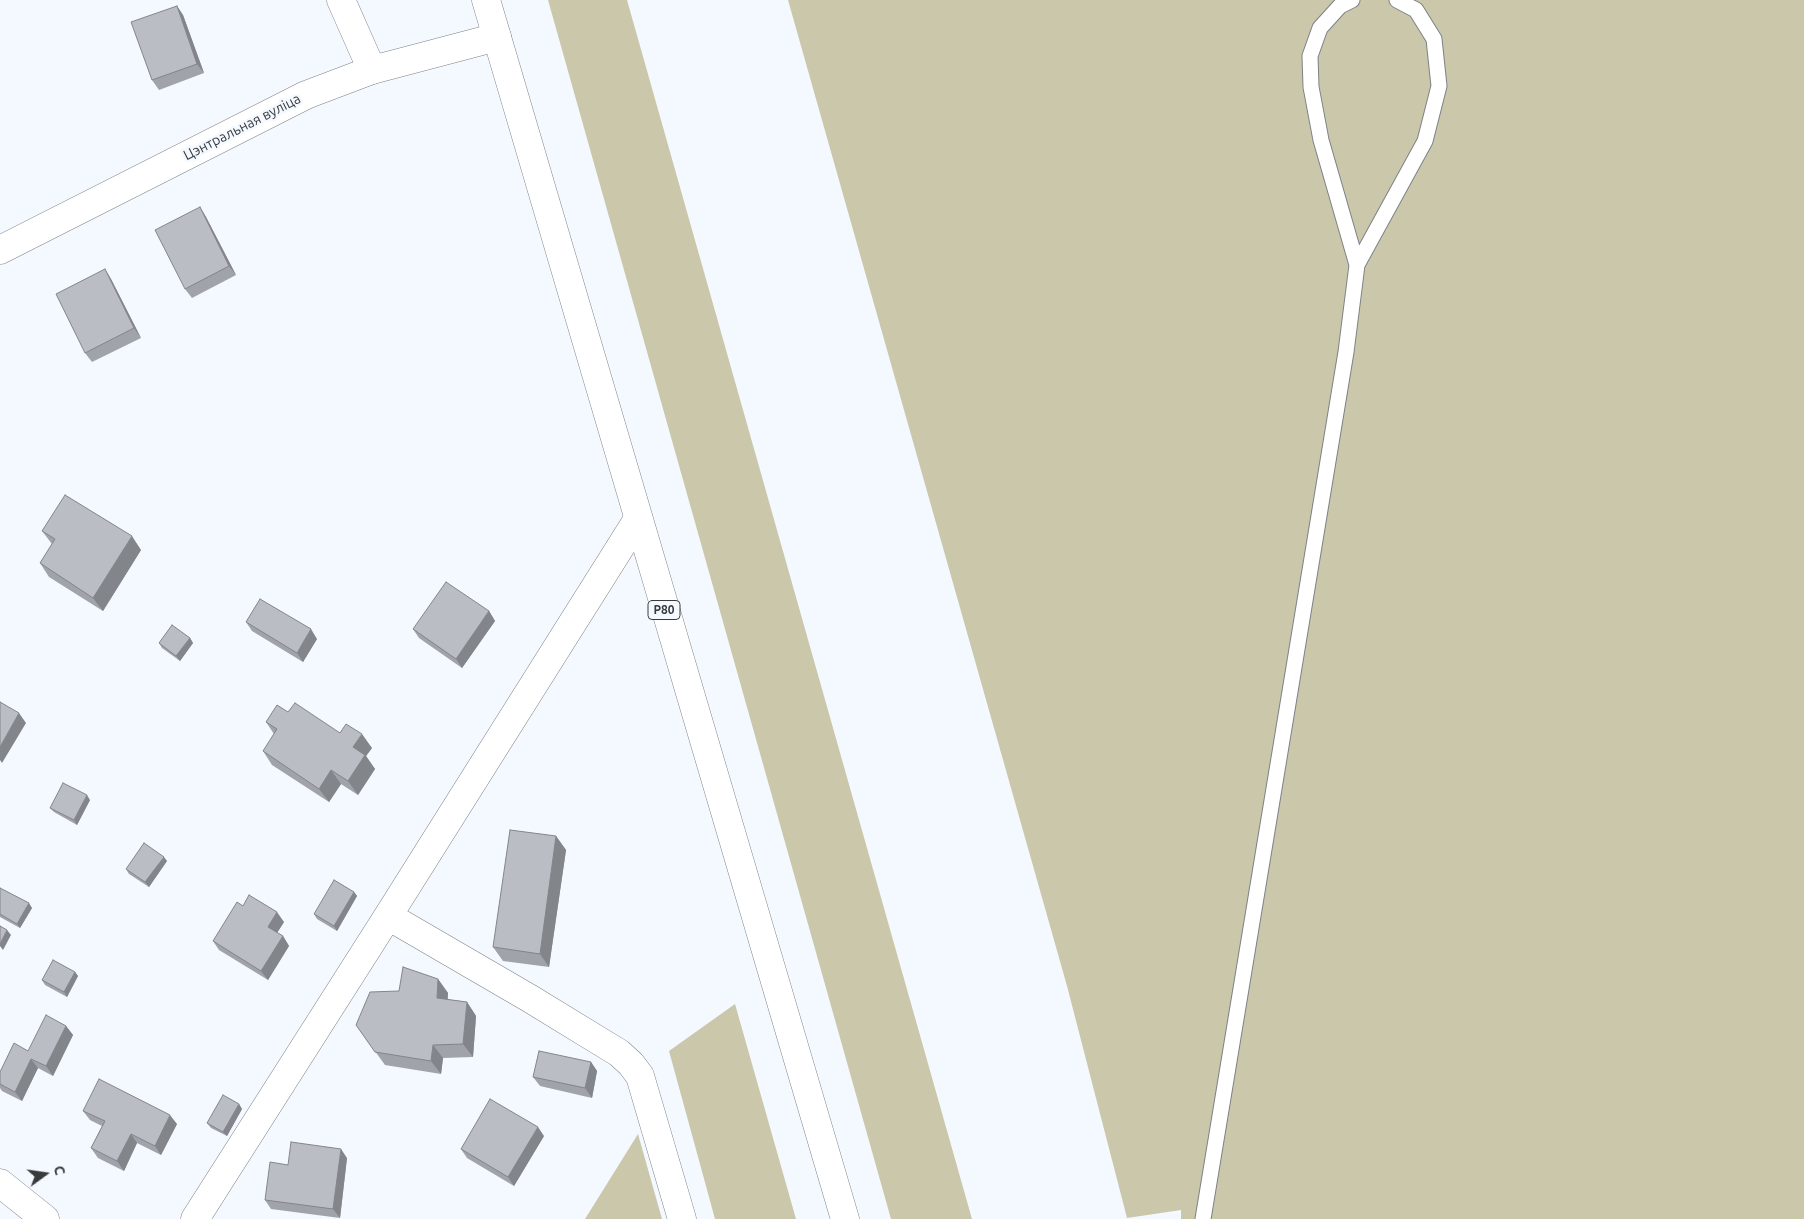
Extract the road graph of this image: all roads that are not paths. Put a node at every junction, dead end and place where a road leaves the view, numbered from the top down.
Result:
1 (341, 0) edge
2 (486, 0) edge
3 (1352, 0) edge
4 (1397, 0) edge
5 (497, 37) junction
6 (372, 70) junction
7 (0, 250) edge
8 (1357, 264) junction
9 (638, 519) junction
10 (388, 916) junction
11 (0, 1183) edge
12 (45, 1219) edge
13 (195, 1219) edge
14 (682, 1219) edge
15 (845, 1219) edge
16 (1203, 1219) edge

1 - 6 street
2 - 5 street, Р80
3 - 8 lane
4 - 8 lane
5 - 6 street, Цэнтральная вуліца
5 - 9 street, Р80
6 - 7 street, Цэнтральная вуліца
8 - 16 lane
9 - 10 street
9 - 15 street, Р80
10 - 13 street
10 - 14 street
11 - 12 street

